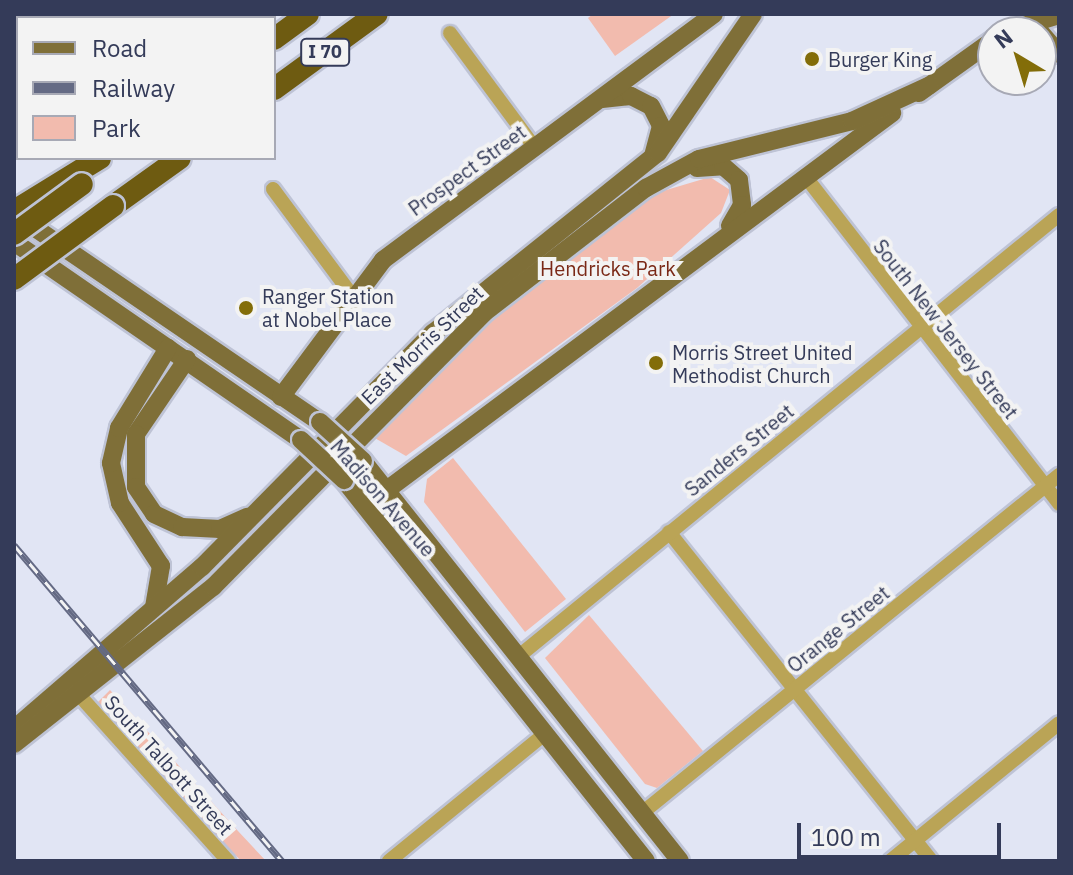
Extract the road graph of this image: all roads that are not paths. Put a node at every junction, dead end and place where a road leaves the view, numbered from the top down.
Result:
1 (308, 14) edge
2 (377, 14) edge
3 (714, 14) edge
4 (753, 14) edge
5 (450, 33) dead end
6 (276, 38) edge
7 (977, 51) edge
8 (928, 86) junction
9 (276, 88) edge
10 (602, 99) junction
11 (535, 148) junction
12 (98, 160) edge
13 (111, 160) edge
14 (177, 160) edge
15 (648, 162) junction
16 (805, 176) junction
17 (74, 181) junction
18 (646, 188) junction
19 (273, 189) dead end
20 (14, 212) edge
21 (1059, 215) edge
22 (14, 234) edge
23 (725, 234) junction
24 (14, 242) edge
25 (14, 279) edge
26 (351, 294) junction
27 (920, 329) junction
28 (168, 348) junction
29 (187, 359) junction
30 (281, 397) junction
31 (1059, 475) edge
32 (1045, 487) junction
33 (388, 489) junction
34 (272, 499) junction
35 (1059, 504) edge
36 (669, 532) junction
37 (150, 614) junction
38 (519, 656) junction
39 (796, 689) junction
40 (80, 696) junction
41 (1059, 723) edge
42 (14, 729) edge
43 (546, 733) junction
44 (14, 744) edge
45 (642, 813) junction
46 (915, 840) junction
47 (228, 861) edge
48 (389, 861) edge
49 (646, 861) edge
50 (680, 861) edge
51 (890, 861) edge
52 (932, 861) edge

1 - 6 highway, I 70
2 - 9 highway, I 70
3 - 10 main road, Prospect Street
4 - 15 main road, East Morris Street
5 - 11 street
7 - 8 main road, East Morris Street
8 - 16 main road, East Morris Street
8 - 18 main road, East Morris Street
10 - 11 main road, Prospect Street
10 - 15 main road
11 - 26 main road, Prospect Street
12 - 17 highway
13 - 17 highway
14 - 25 highway, bridge
15 - 34 main road, East Morris Street
16 - 23 main road, East Morris Street
16 - 27 street, South New Jersey Street
17 - 20 highway
17 - 22 highway, bridge
18 - 23 main road
18 - 40 main road, East Morris Street
19 - 26 street
20 - 30 main road, Madison Avenue
21 - 27 street, Sanders Street
23 - 33 main road, East Morris Street
24 - 28 main road, Madison Avenue
26 - 30 main road, Prospect Street
27 - 32 street, South New Jersey Street
27 - 36 street, Sanders Street
28 - 29 main road, Madison Avenue
28 - 37 main road
29 - 34 main road
29 - 43 main road, Madison Avenue, bridge
30 - 33 main road, Madison Avenue, bridge
31 - 32 street, Orange Street
32 - 35 street, South New Jersey Street
32 - 39 street, Orange Street
33 - 38 main road, Madison Avenue
34 - 37 main road, East Morris Street
36 - 38 street, Sanders Street
36 - 39 street
37 - 42 main road, East Morris Street
38 - 45 main road, Madison Avenue
39 - 45 street, Orange Street
39 - 46 street
40 - 44 main road, East Morris Street
40 - 47 street, South Talbott Street
41 - 46 street
43 - 48 street
43 - 49 main road, Madison Avenue
45 - 50 main road, Madison Avenue
46 - 51 street
46 - 52 street

